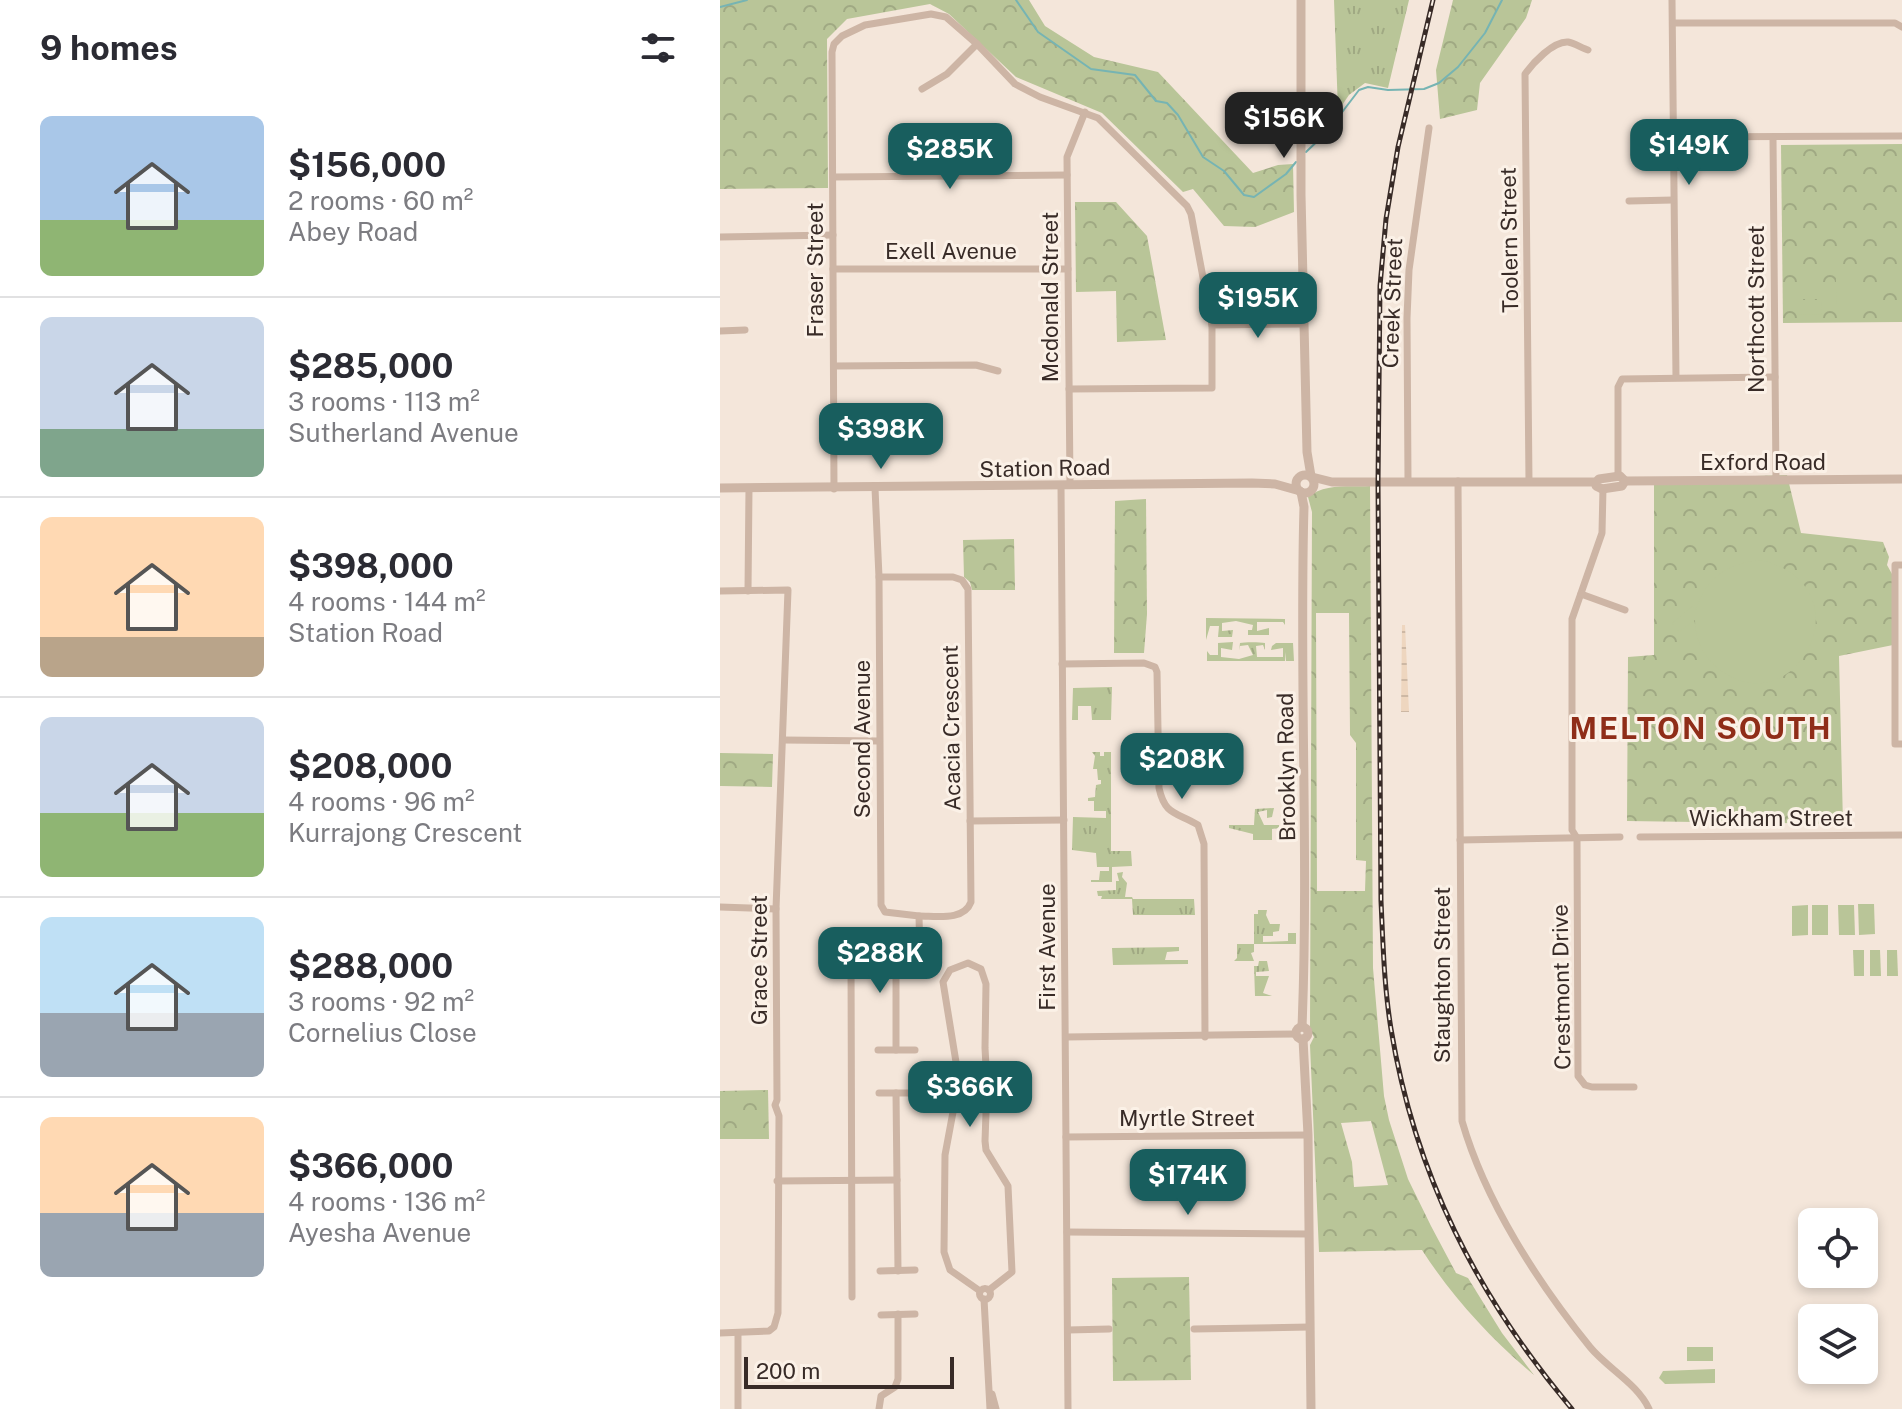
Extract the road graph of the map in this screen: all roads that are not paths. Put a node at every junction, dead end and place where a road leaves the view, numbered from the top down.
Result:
1 (1301, 0) edge
2 (1672, 0) edge
3 (1673, 23) junction
4 (1902, 27) edge
5 (977, 44) junction
6 (1588, 50) dead end
7 (922, 89) dead end
8 (1085, 112) junction
9 (1429, 128) dead end
10 (1902, 136) edge
11 (1673, 137) junction
12 (1773, 138) junction
13 (1067, 175) junction
14 (833, 177) junction
15 (1673, 200) junction
16 (1629, 201) dead end
17 (833, 235) junction
18 (720, 237) edge
19 (833, 269) junction
20 (1068, 269) junction
21 (1304, 324) junction
22 (1212, 325) junction
23 (745, 330) dead end
24 (720, 331) edge
25 (834, 366) junction
26 (998, 371) dead end
27 (1676, 377) junction
28 (1775, 377) junction
29 (1069, 389) junction
30 (1306, 476) junction
31 (1621, 478) junction
32 (1902, 479) edge
33 (1776, 480) junction
34 (1408, 481) junction
35 (1458, 481) junction
36 (1529, 481) junction
37 (1332, 482) junction
38 (1275, 484) junction
39 (1065, 485) junction
40 (1600, 485) junction
41 (720, 488) edge
42 (749, 488) junction
43 (875, 488) junction
44 (834, 489) junction
45 (1306, 492) junction
46 (1902, 565) edge
47 (879, 577) junction
48 (720, 591) edge
49 (748, 591) junction
50 (1581, 594) junction
51 (1625, 610) dead end
52 (1898, 656) edge
53 (1062, 664) junction
54 (783, 740) junction
55 (879, 741) junction
56 (1902, 744) edge
57 (1064, 820) junction
58 (970, 821) junction
59 (1902, 835) edge
60 (1620, 837) dead end
61 (1640, 837) dead end
62 (1577, 838) junction
63 (1460, 840) junction
64 (720, 907) edge
65 (776, 909) junction
66 (919, 916) junction
67 (851, 958) dead end
68 (1301, 1033) junction
69 (1066, 1037) junction
70 (1205, 1037) junction
71 (878, 1050) dead end
72 (896, 1050) junction
73 (915, 1050) dead end
74 (1634, 1087) dead end
75 (879, 1093) dead end
76 (896, 1093) junction
77 (915, 1093) dead end
78 (1308, 1135) junction
79 (1066, 1137) junction
80 (850, 1180) junction
81 (897, 1180) junction
82 (777, 1181) junction
83 (1067, 1232) junction
84 (1309, 1234) junction
85 (915, 1270) dead end
86 (880, 1271) dead end
87 (898, 1271) junction
88 (989, 1290) junction
89 (980, 1291) junction
90 (852, 1297) dead end
91 (984, 1299) junction
92 (898, 1314) junction
93 (915, 1314) dead end
94 (881, 1315) dead end
95 (1310, 1327) junction
96 (1109, 1329) dead end
97 (1194, 1329) dead end
98 (1068, 1330) junction
99 (720, 1333) edge
100 (738, 1333) junction
101 (990, 1388) junction
102 (738, 1409) edge
103 (879, 1409) edge
104 (990, 1409) edge
105 (996, 1409) edge
106 (1068, 1409) edge
107 (1311, 1409) edge
108 (1649, 1409) edge

1 - 21 street
2 - 3 street
3 - 4 street
3 - 11 street
5 - 7 street
5 - 8 street
5 - 14 street, Fraser Street
6 - 36 street, Toolern Street
8 - 13 street, Mcdonald Street
8 - 22 street
9 - 34 street, Creek Street
10 - 12 street
11 - 12 street
11 - 15 street
12 - 28 street, Northcott Street
13 - 14 street
13 - 20 street, Mcdonald Street
14 - 17 street, Fraser Street
15 - 16 street
15 - 27 street
17 - 18 street
17 - 19 street, Fraser Street
19 - 20 street, Exell Avenue
19 - 25 street, Fraser Street
20 - 29 street, Mcdonald Street
21 - 22 street
21 - 30 street
22 - 29 street
23 - 24 street
25 - 26 street
25 - 44 street, Fraser Street
27 - 28 street
27 - 31 street
28 - 33 street, Northcott Street
29 - 39 street, Mcdonald Street
30 - 37 street, Exford Road
30 - 38 street, Station Road
30 - 45 street
30 - 45 street
31 - 33 street, Exford Road
31 - 40 street, Exford Road
32 - 33 street, Exford Road
34 - 35 street, Exford Road
34 - 37 street, Exford Road
35 - 36 street, Exford Road
35 - 63 street, Staughton Street
36 - 40 street, Exford Road
37 - 45 street, Exford Road
38 - 39 street, Station Road
38 - 45 street, Station Road
39 - 43 street, Station Road
39 - 53 street, First Avenue
40 - 50 street
41 - 42 street, Station Road
42 - 44 street, Station Road
42 - 49 street
43 - 44 street, Station Road
43 - 47 street, Second Avenue
45 - 68 street, Brooklyn Road
46 - 52 street
47 - 55 street, Second Avenue
47 - 58 street, Acacia Crescent
48 - 49 street
49 - 54 street, Grace Street
50 - 51 street
50 - 62 street
52 - 56 street
53 - 57 street, First Avenue
53 - 70 street
54 - 55 street
54 - 65 street, Grace Street
55 - 66 street, Second Avenue
57 - 58 street
57 - 69 street, First Avenue
58 - 66 street, Acacia Crescent
59 - 61 street, Wickham Street
60 - 62 street
62 - 63 street
62 - 74 street, Crestmont Drive
63 - 108 street, Staughton Street
64 - 65 street
65 - 82 street, Grace Street
66 - 72 street
67 - 80 street
68 - 70 street
68 - 78 street, Brooklyn Road
69 - 70 street
69 - 79 street, First Avenue
71 - 72 street
72 - 73 street
75 - 76 street
76 - 77 street
76 - 81 street
78 - 79 street, Myrtle Street
78 - 84 street, Brooklyn Road
79 - 83 street, First Avenue
80 - 81 street
80 - 82 street
80 - 90 street
81 - 87 street
82 - 100 street, Grace Street
83 - 84 street
83 - 98 street, First Avenue
84 - 95 street, Brooklyn Road
85 - 87 street
86 - 87 street
88 - 89 street
88 - 89 street
88 - 91 street
89 - 91 street
91 - 101 street
92 - 93 street
92 - 94 street
92 - 103 street
95 - 97 street
95 - 107 street, Brooklyn Road
96 - 98 street
98 - 106 street, First Avenue
99 - 100 street
100 - 102 street
101 - 104 street
101 - 105 street

